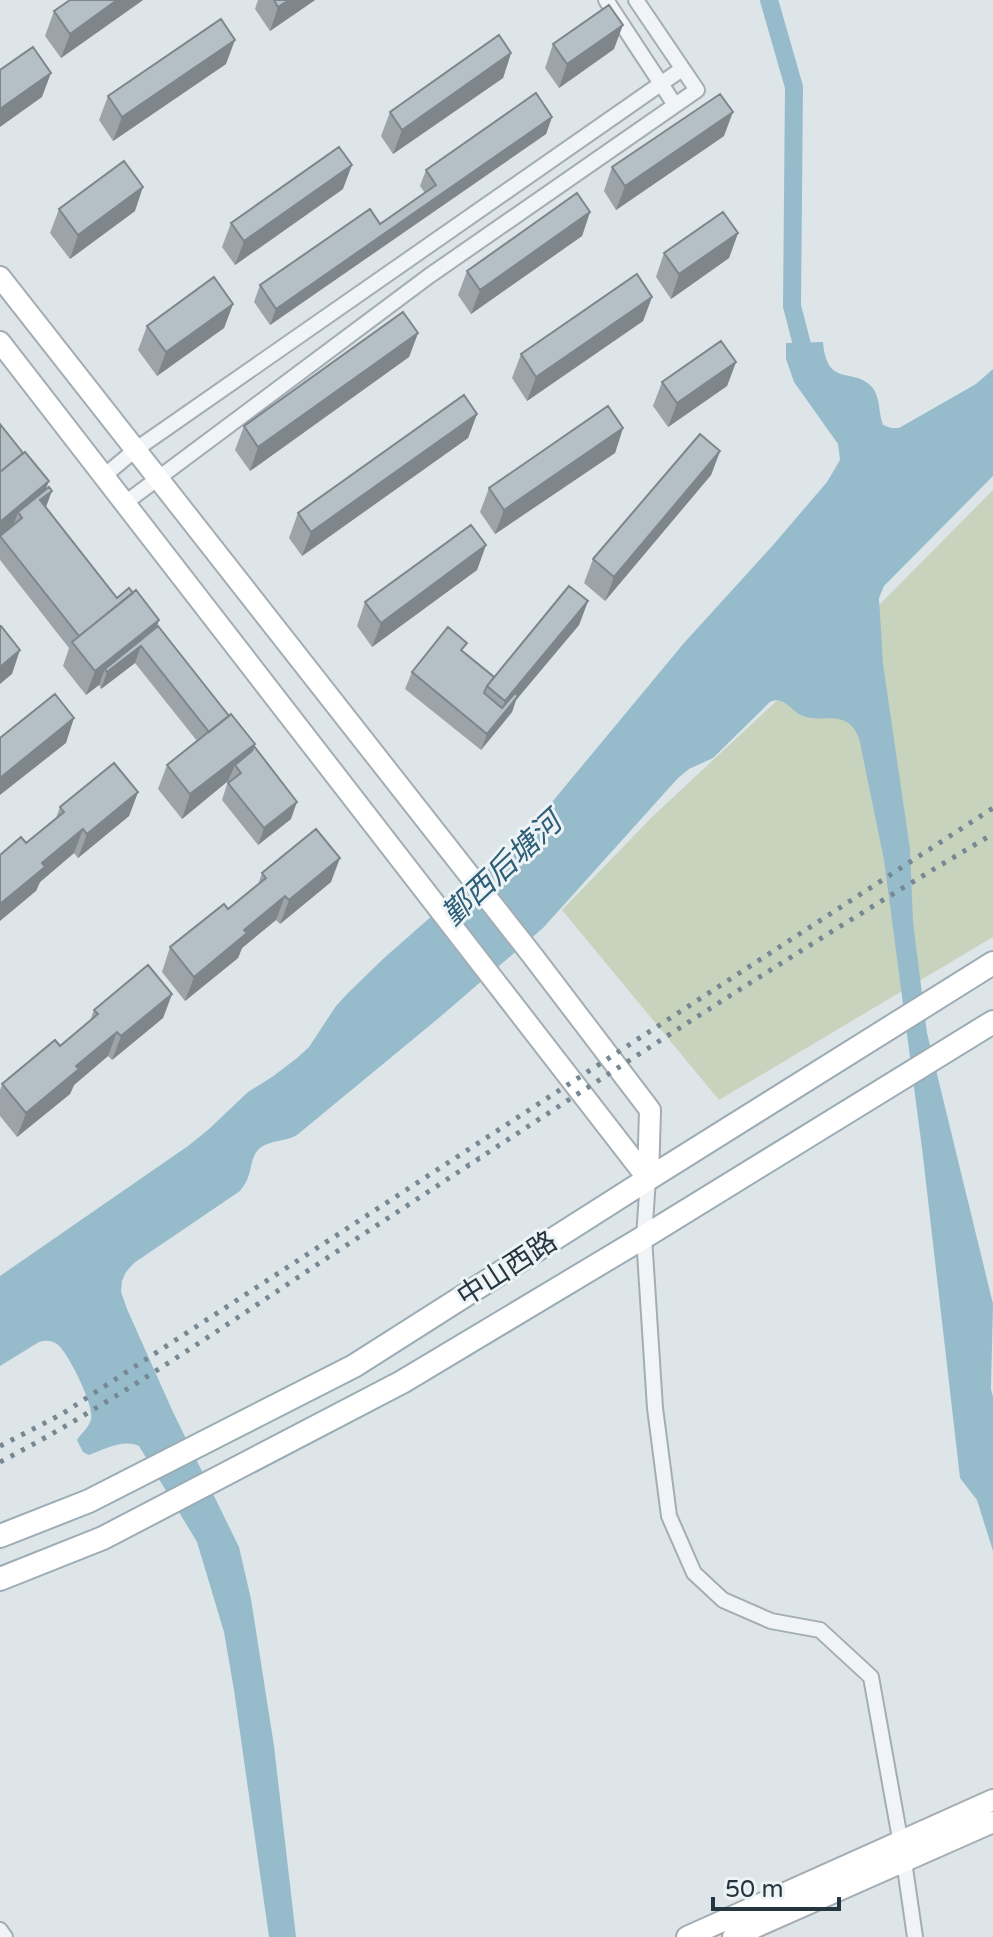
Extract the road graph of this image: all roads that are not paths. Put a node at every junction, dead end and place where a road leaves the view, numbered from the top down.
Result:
1 (606, 0) edge
2 (636, 0) edge
3 (682, 69) junction
4 (660, 84) junction
5 (675, 105) junction
6 (0, 277) edge
7 (0, 342) edge
8 (135, 450) junction
9 (104, 476) junction
10 (157, 477) junction
11 (125, 503) junction
12 (993, 963) edge
13 (993, 1022) edge
14 (648, 1179) junction
15 (644, 1237) junction
16 (0, 1536) edge
17 (0, 1579) edge
18 (993, 1800) edge
19 (993, 1822) edge
20 (902, 1851) junction
21 (0, 1930) edge
22 (5, 1937) edge
23 (687, 1937) edge
24 (733, 1937) edge
25 (915, 1937) edge

1 - 4 street
2 - 3 street
3 - 4 street
3 - 5 street
4 - 5 street
4 - 8 street
5 - 10 street
6 - 8 street
7 - 9 street
8 - 9 street
8 - 10 street
9 - 11 street
10 - 11 street
10 - 14 street
11 - 14 street
12 - 14 main road, 中山西路
13 - 15 main road, 中山西路
14 - 15 street
14 - 16 main road, 中山西路
15 - 17 main road, 中山西路
15 - 20 street
18 - 20 street
19 - 20 street
20 - 23 street
20 - 24 street
20 - 25 street
21 - 22 street

